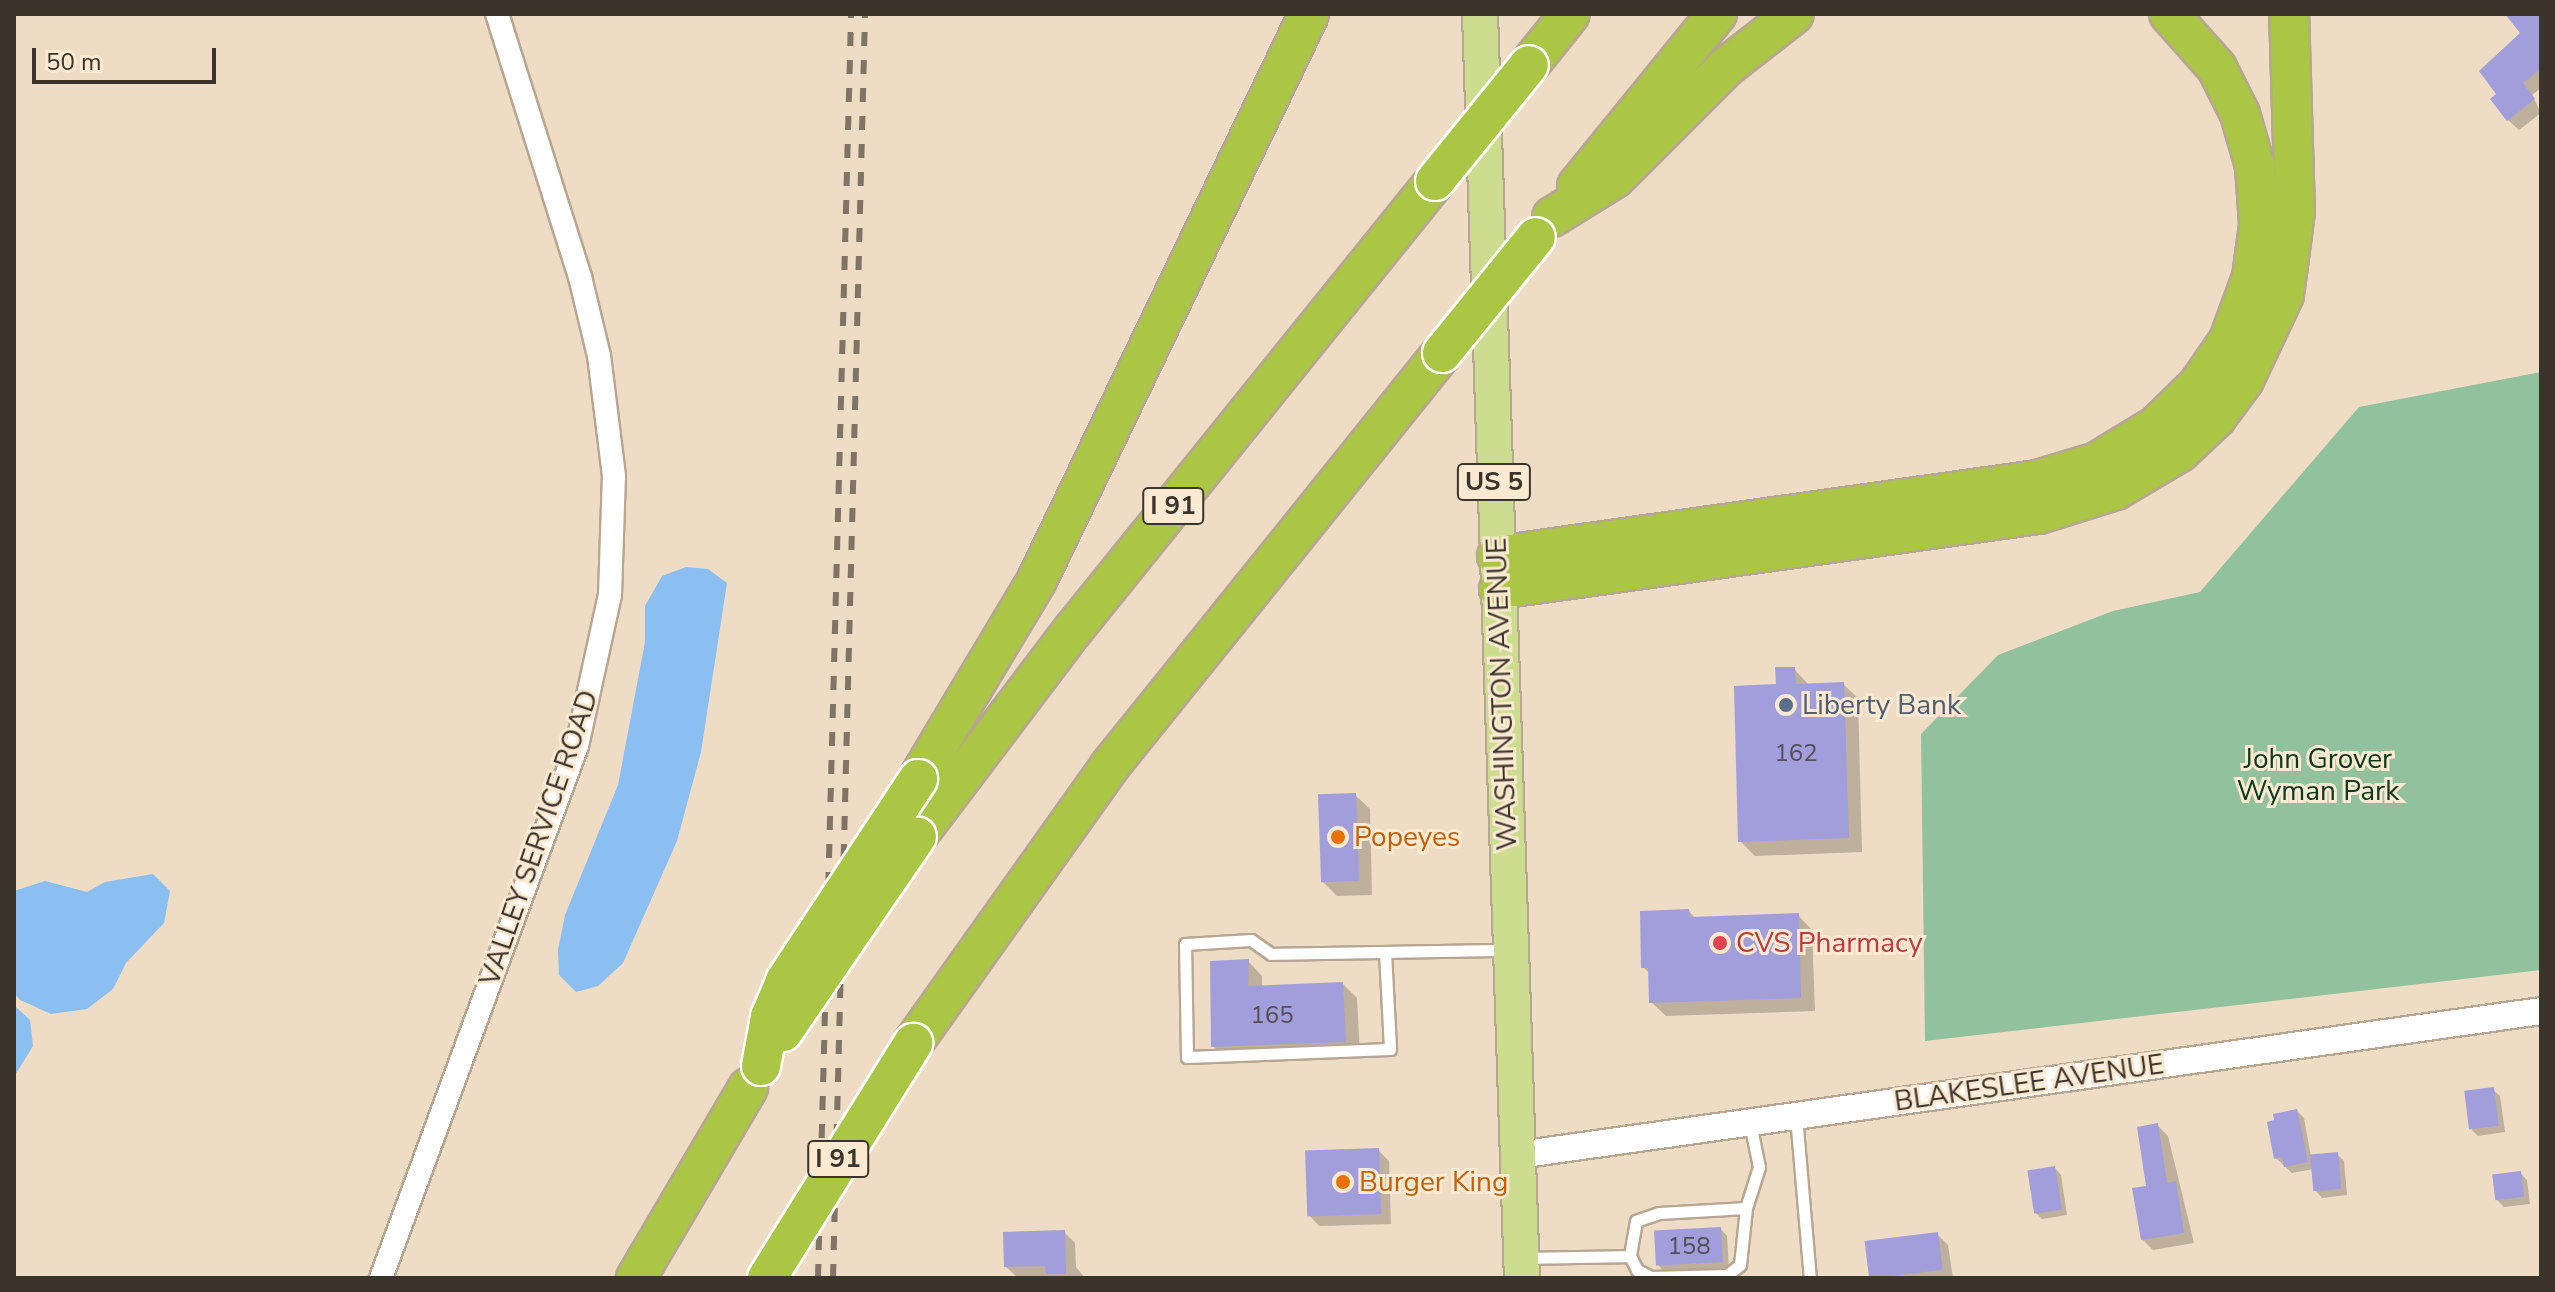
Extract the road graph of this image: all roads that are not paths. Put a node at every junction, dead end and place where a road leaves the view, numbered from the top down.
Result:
1 (497, 14) edge
2 (1480, 14) edge
3 (1570, 14) edge
4 (1717, 14) edge
5 (1794, 14) edge
6 (2169, 14) edge
7 (2289, 14) edge
8 (1312, 19) edge
9 (1544, 227) junction
10 (1498, 572) junction
11 (1511, 950) junction
12 (1385, 952) junction
13 (2541, 1011) edge
14 (754, 1077) junction
15 (1796, 1116) junction
16 (1750, 1122) junction
17 (1518, 1155) junction
18 (1746, 1208) junction
19 (1630, 1256) junction
20 (1522, 1268) edge
21 (381, 1278) edge
22 (636, 1278) edge
23 (767, 1278) edge
24 (1810, 1278) edge

1 - 21 street, VALLEY SERVICE ROAD
2 - 10 main road, WASHINGTON AVENUE / US 5
3 - 14 highway, I 91, bridge
4 - 9 highway, I 91
5 - 9 highway
6 - 10 highway
7 - 10 highway
8 - 14 highway, bridge
9 - 23 highway, I 91, bridge
10 - 11 main road, WASHINGTON AVENUE / US 5
11 - 12 lane
11 - 17 main road, WASHINGTON AVENUE / US 5
12 - 12 lane
13 - 15 street, BLAKESLEE AVENUE
14 - 22 highway, I 91
15 - 16 street, BLAKESLEE AVENUE
15 - 24 lane
16 - 17 street, BLAKESLEE AVENUE
16 - 18 lane
17 - 20 main road, WASHINGTON AVENUE / US 5
18 - 19 lane
18 - 19 lane
19 - 20 lane

